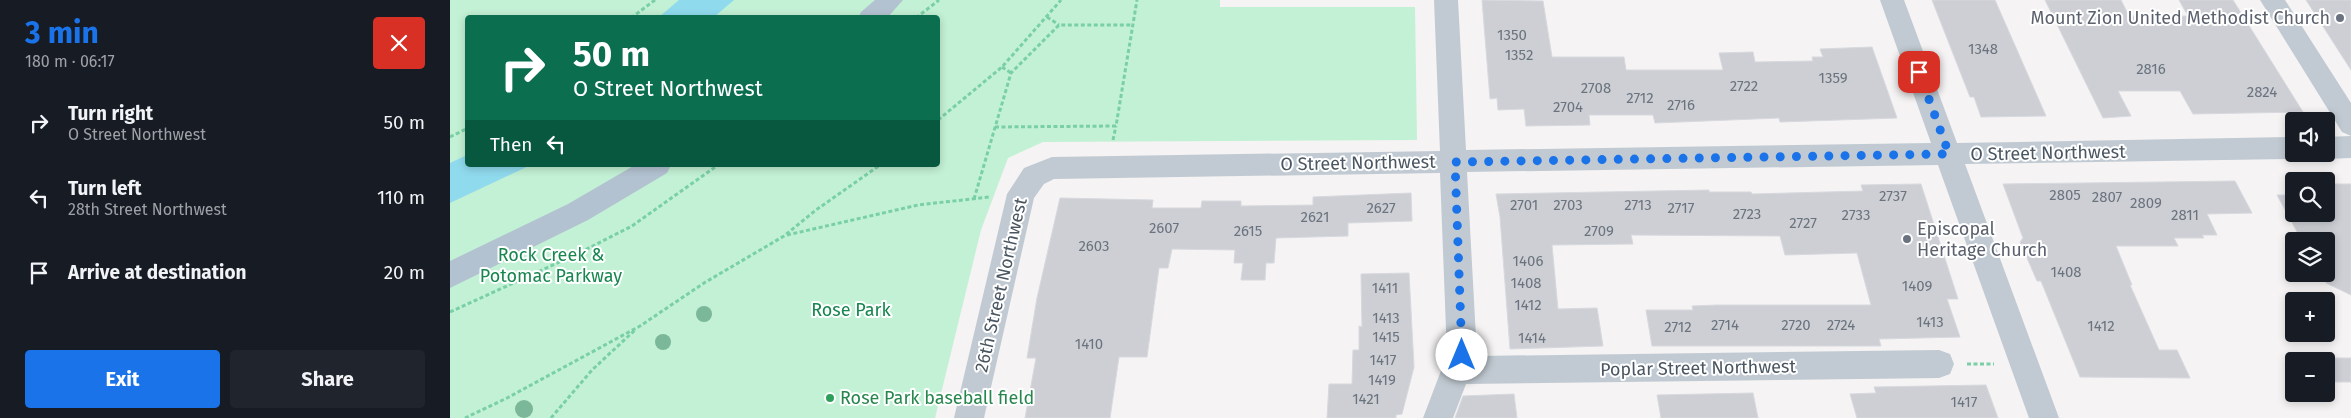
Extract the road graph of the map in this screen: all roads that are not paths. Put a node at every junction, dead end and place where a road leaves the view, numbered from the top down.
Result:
1 (891, 0) edge
2 (1446, 0) edge
3 (1892, 0) edge
4 (2272, 0) edge
5 (874, 15) edge
6 (2351, 125) edge
7 (2285, 148) edge
8 (2335, 148) edge
9 (2351, 148) edge
10 (1949, 154) junction
11 (1455, 162) junction
12 (655, 167) edge
13 (1052, 168) joint
14 (450, 275) edge
15 (1939, 364) dead end
16 (1458, 370) junction
17 (969, 418) edge
18 (1438, 418) edge
19 (2044, 418) edge

1 - 5 main road
2 - 11 street
3 - 10 street
4 - 6 street
7 - 10 street, O Street Northwest
8 - 9 street
10 - 11 street, O Street Northwest
10 - 19 street
11 - 13 street, O Street Northwest
11 - 16 street
12 - 14 main road
13 - 17 street, 26th Street Northwest
15 - 16 street, Poplar Street Northwest
16 - 18 street

